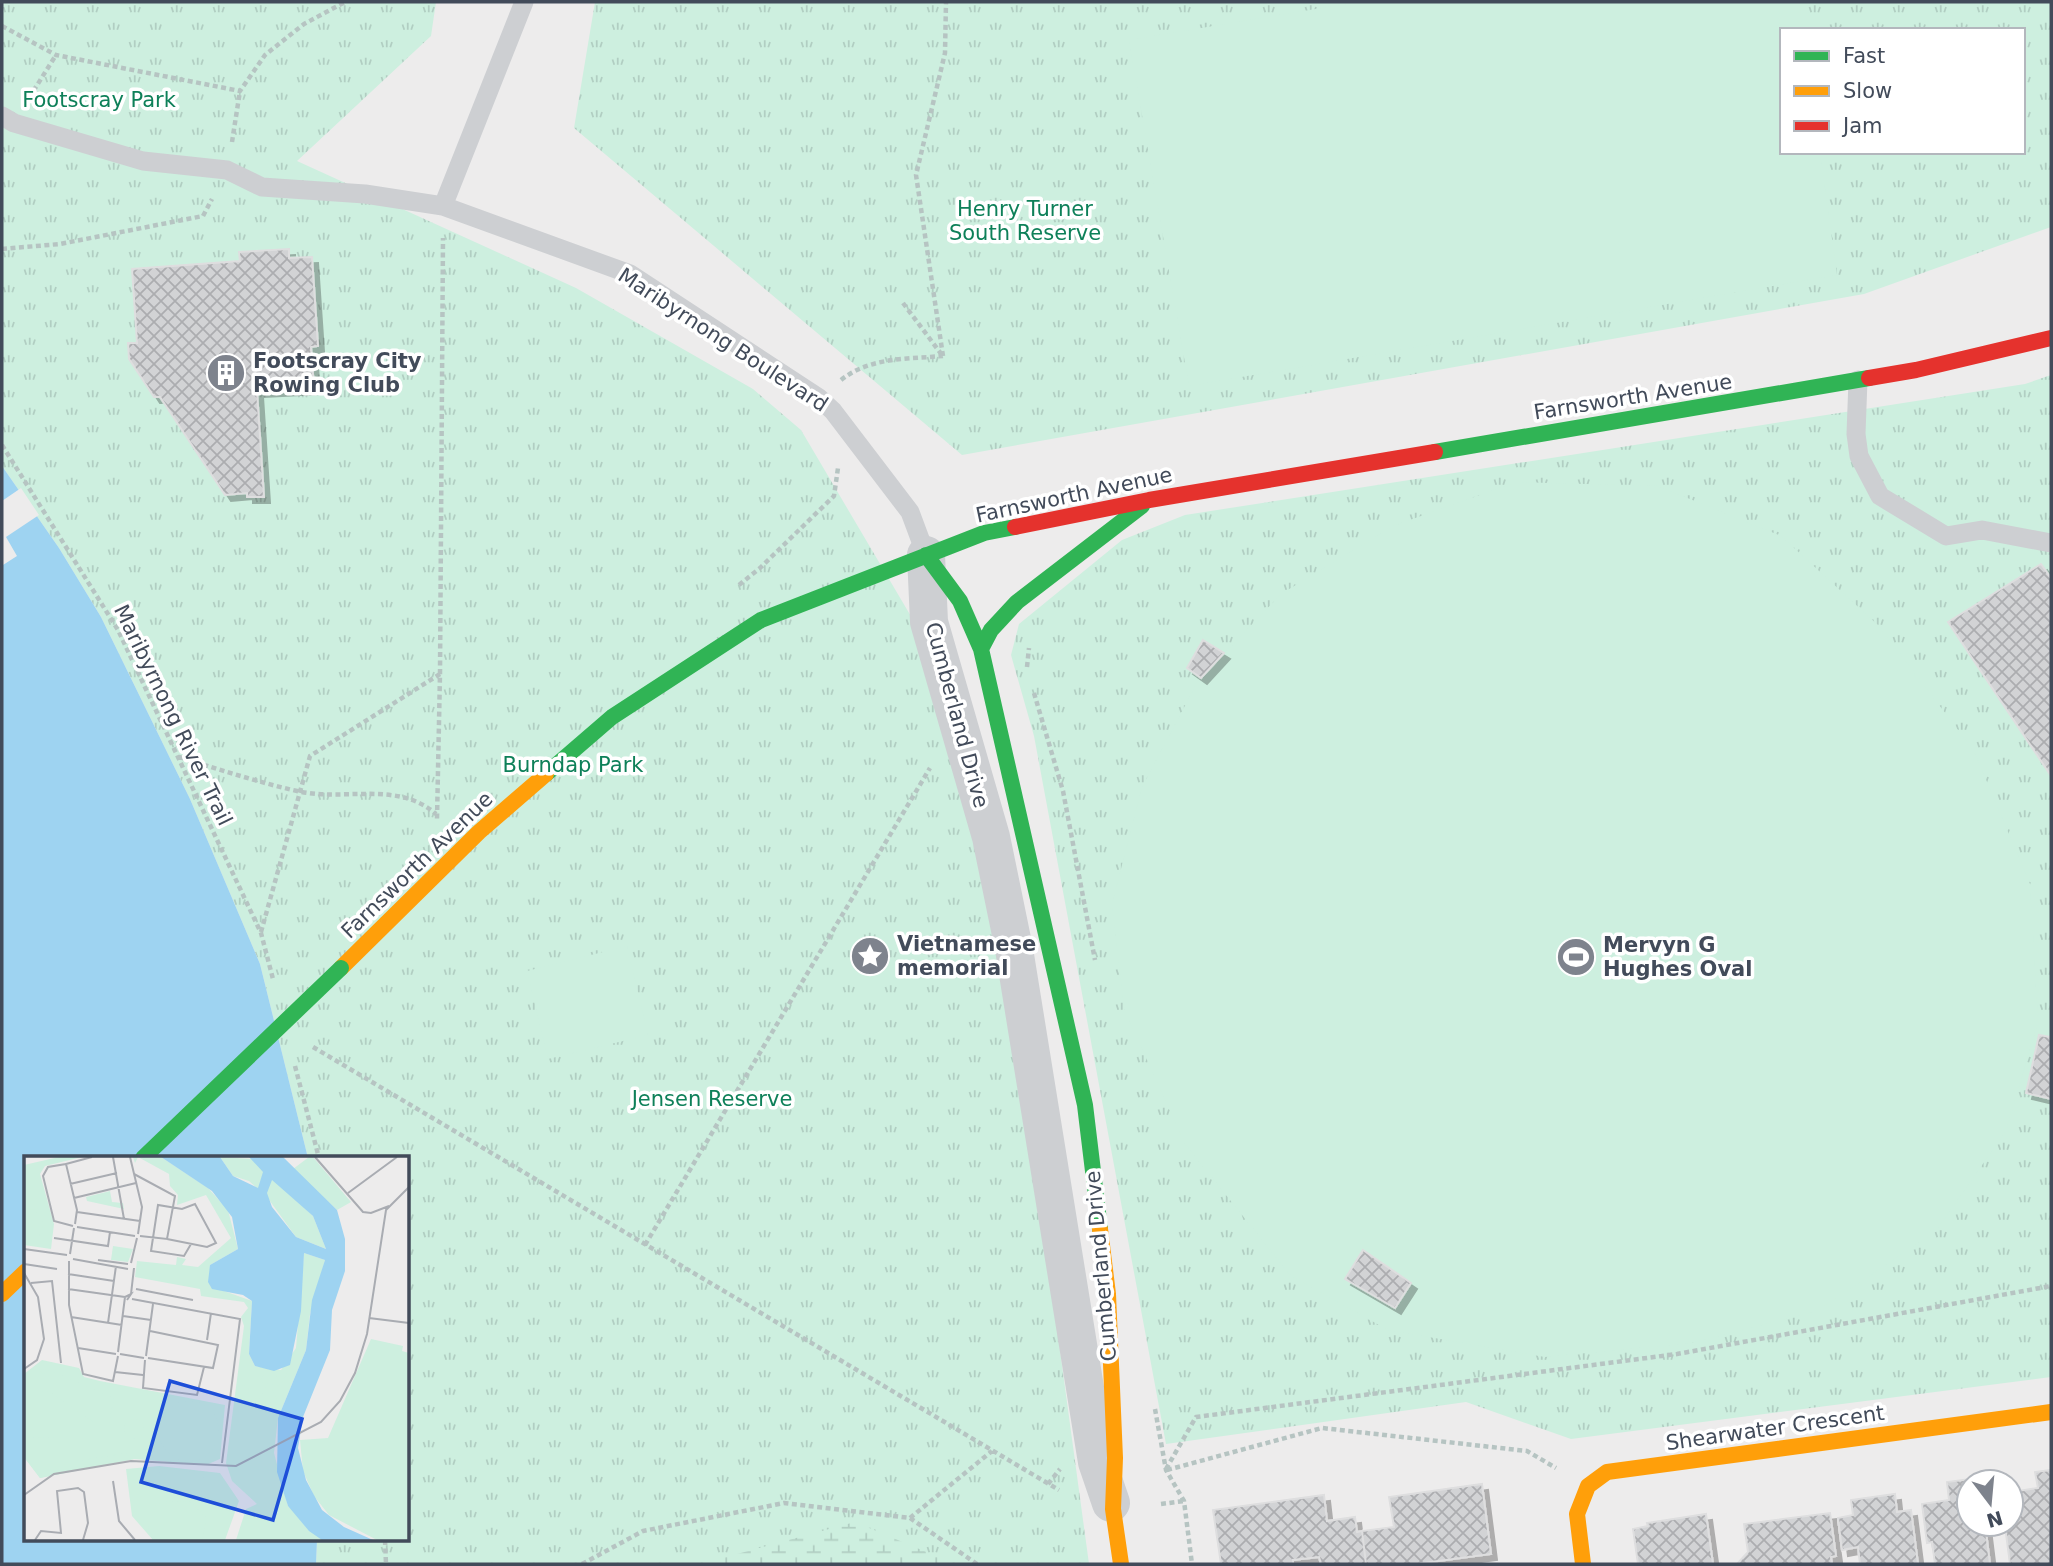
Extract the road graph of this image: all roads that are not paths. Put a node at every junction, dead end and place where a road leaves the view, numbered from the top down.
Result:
1 (524, 2) edge
2 (8, 119) edge
3 (443, 206) junction
4 (2051, 338) edge
5 (1858, 380) junction
6 (1149, 500) junction
7 (2051, 543) edge
8 (926, 555) junction
9 (981, 649) junction
10 (145, 1156) edge
11 (24, 1272) edge
12 (2, 1294) edge
13 (2051, 1412) edge
14 (1113, 1509) junction
15 (1121, 1564) edge
16 (1583, 1564) edge

1 - 3 lane
2 - 3 lane, Maribyrnong Boulevard
3 - 8 lane, Maribyrnong Boulevard
4 - 5 main road, Farnsworth Avenue
5 - 6 main road, Farnsworth Avenue
5 - 7 lane
6 - 8 main road, Farnsworth Avenue
6 - 9 main road
8 - 9 main road, Cumberland Drive
8 - 10 main road, Farnsworth Avenue, bridge
8 - 14 street, Cumberland Drive
9 - 14 main road, Cumberland Drive
11 - 12 main road
13 - 16 main road, Shearwater Crescent
14 - 15 main road, Cumberland Drive

